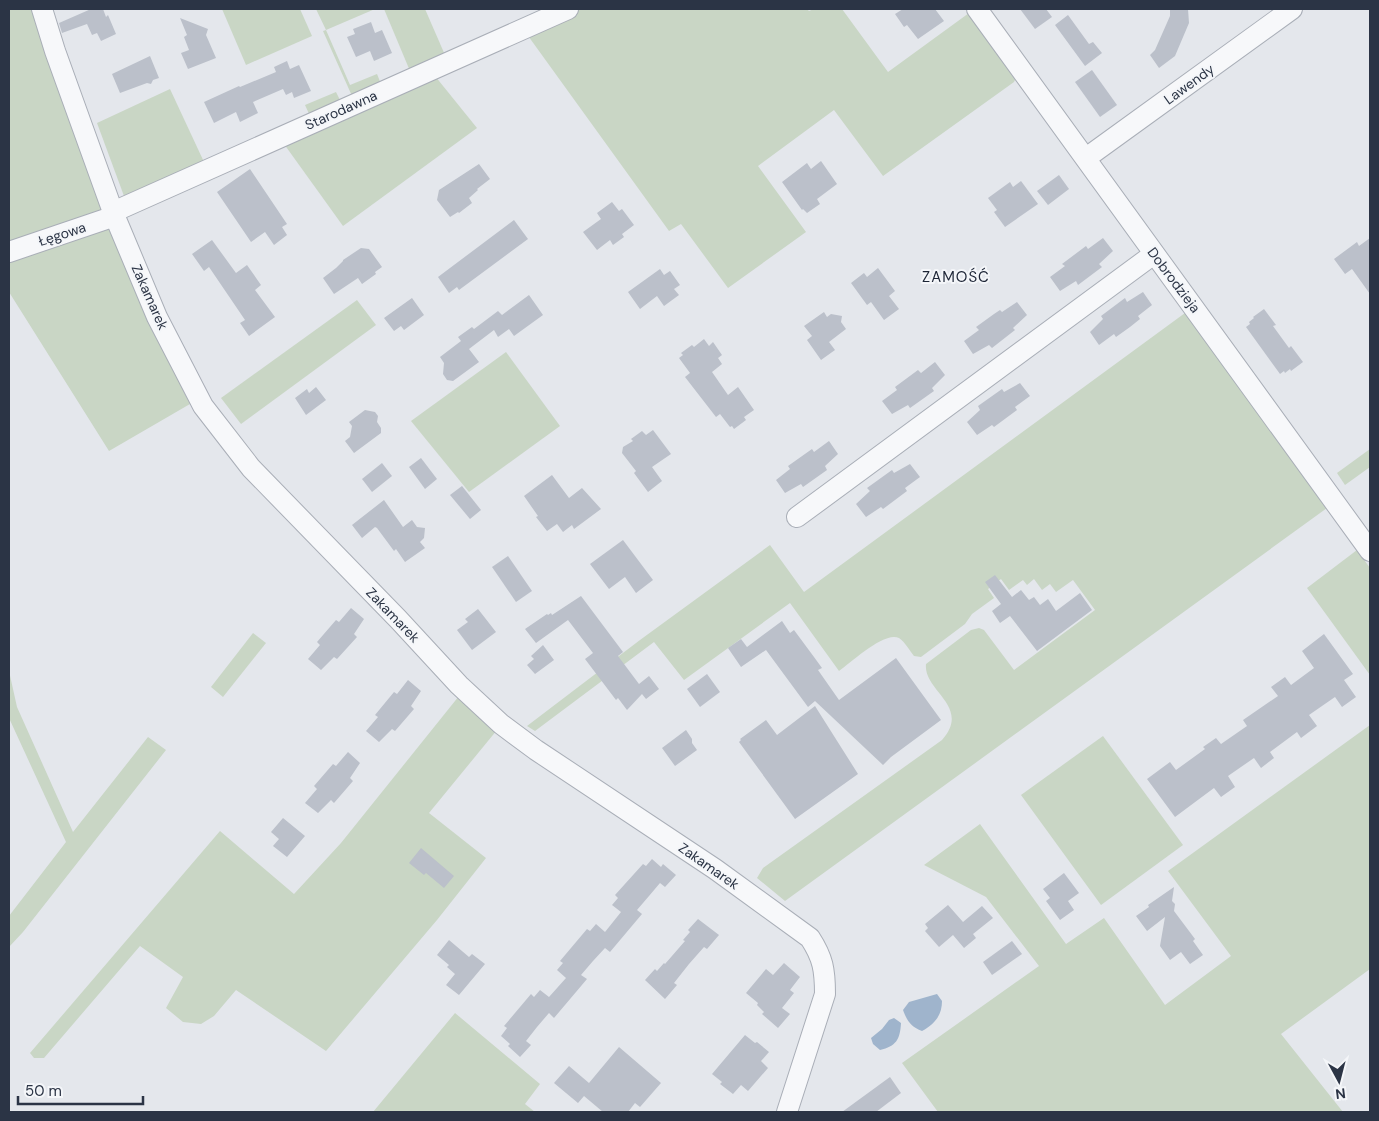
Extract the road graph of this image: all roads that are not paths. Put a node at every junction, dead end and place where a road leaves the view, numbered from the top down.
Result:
1 (42, 9) edge
2 (568, 9) edge
3 (977, 9) edge
4 (1292, 9) edge
5 (1086, 158) junction
6 (114, 214) junction
7 (9, 252) edge
8 (1154, 254) junction
9 (797, 517) dead end
10 (1370, 551) edge
11 (787, 1112) edge

1 - 6 street, Zakamarek
2 - 6 street, Starodawna
3 - 5 street, Dobrodzieja
4 - 5 street, Lawendy
5 - 8 street, Dobrodzieja
6 - 7 street, Łęgowa
6 - 11 street, Zakamarek
8 - 9 street
8 - 10 street, Dobrodzieja

